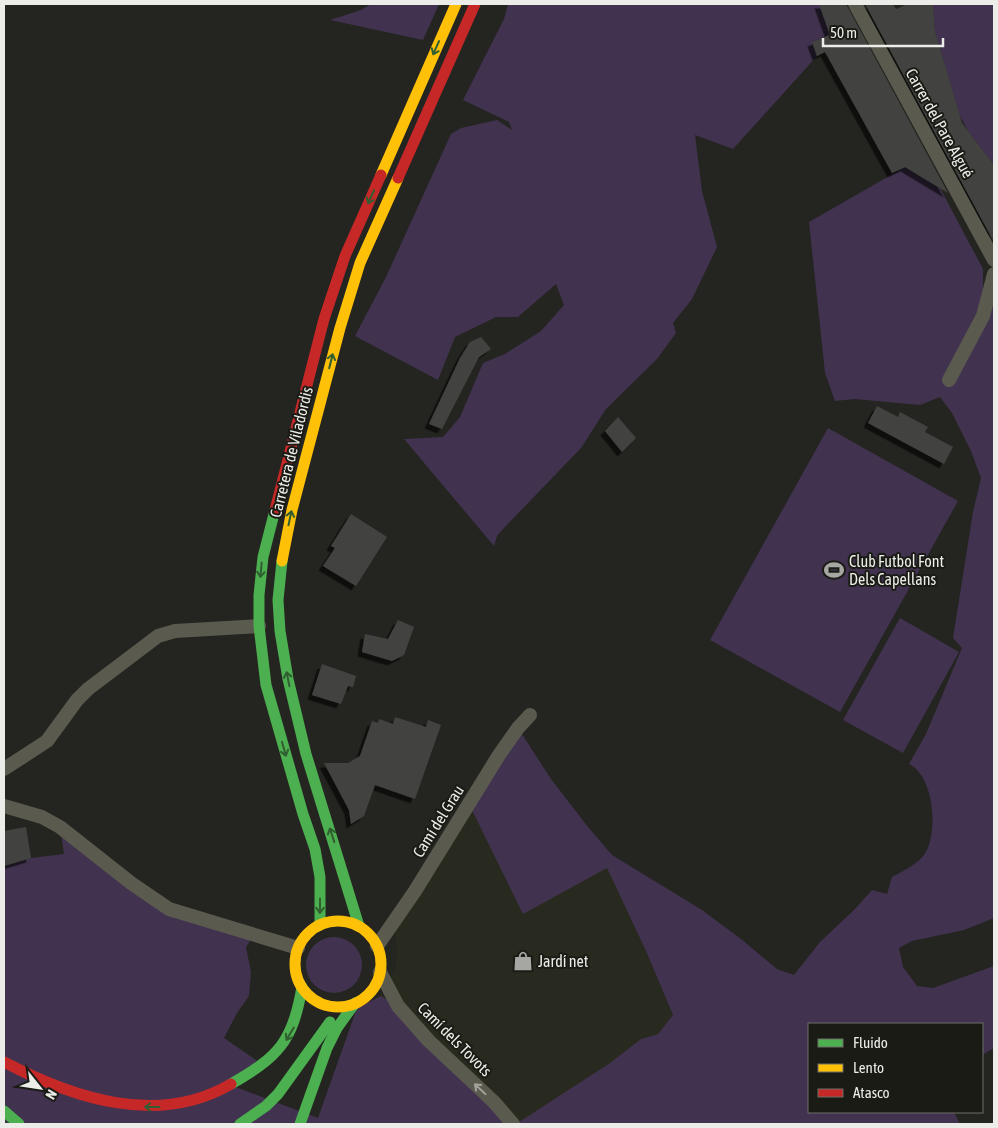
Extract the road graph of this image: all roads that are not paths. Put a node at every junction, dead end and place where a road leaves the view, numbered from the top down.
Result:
1 (456, 4) edge
2 (475, 4) edge
3 (855, 4) edge
4 (994, 260) edge
5 (994, 274) edge
6 (949, 380) dead end
7 (259, 626) junction
8 (530, 715) dead end
9 (4, 769) edge
10 (4, 806) edge
11 (320, 925) junction
12 (359, 926) junction
13 (377, 946) junction
14 (298, 948) junction
15 (380, 972) junction
16 (302, 987) junction
17 (312, 998) junction
18 (354, 1003) junction
19 (340, 1007) junction
20 (306, 1020) dead end
21 (298, 1044) dead end
22 (4, 1062) edge
23 (4, 1111) edge
24 (253, 1114) junction
25 (19, 1124) edge
26 (240, 1124) edge
27 (300, 1124) edge
28 (513, 1124) edge

1 -> 7 main road, Carretera de Viladordis
12 -> 2 main road, Carretera de Viladordis
3 - 4 street, Carrer del Pare Algué
5 - 6 street
7 - 9 street
7 -> 11 main road, Carretera de Viladordis
8 - 13 street, Camí del Grau
10 - 14 street
11 - 12 main road
11 - 14 main road
12 - 13 main road
13 - 15 main road
14 - 16 main road
15 - 18 main road
28 -> 15 street, Camí dels Tovots
16 - 17 main road
16 -> 22 main road
17 - 19 main road
17 - 20 main road
18 - 19 main road
18 - 27 main road
19 - 24 main road
21 - 24 main road
23 - 25 main road
24 - 26 main road

